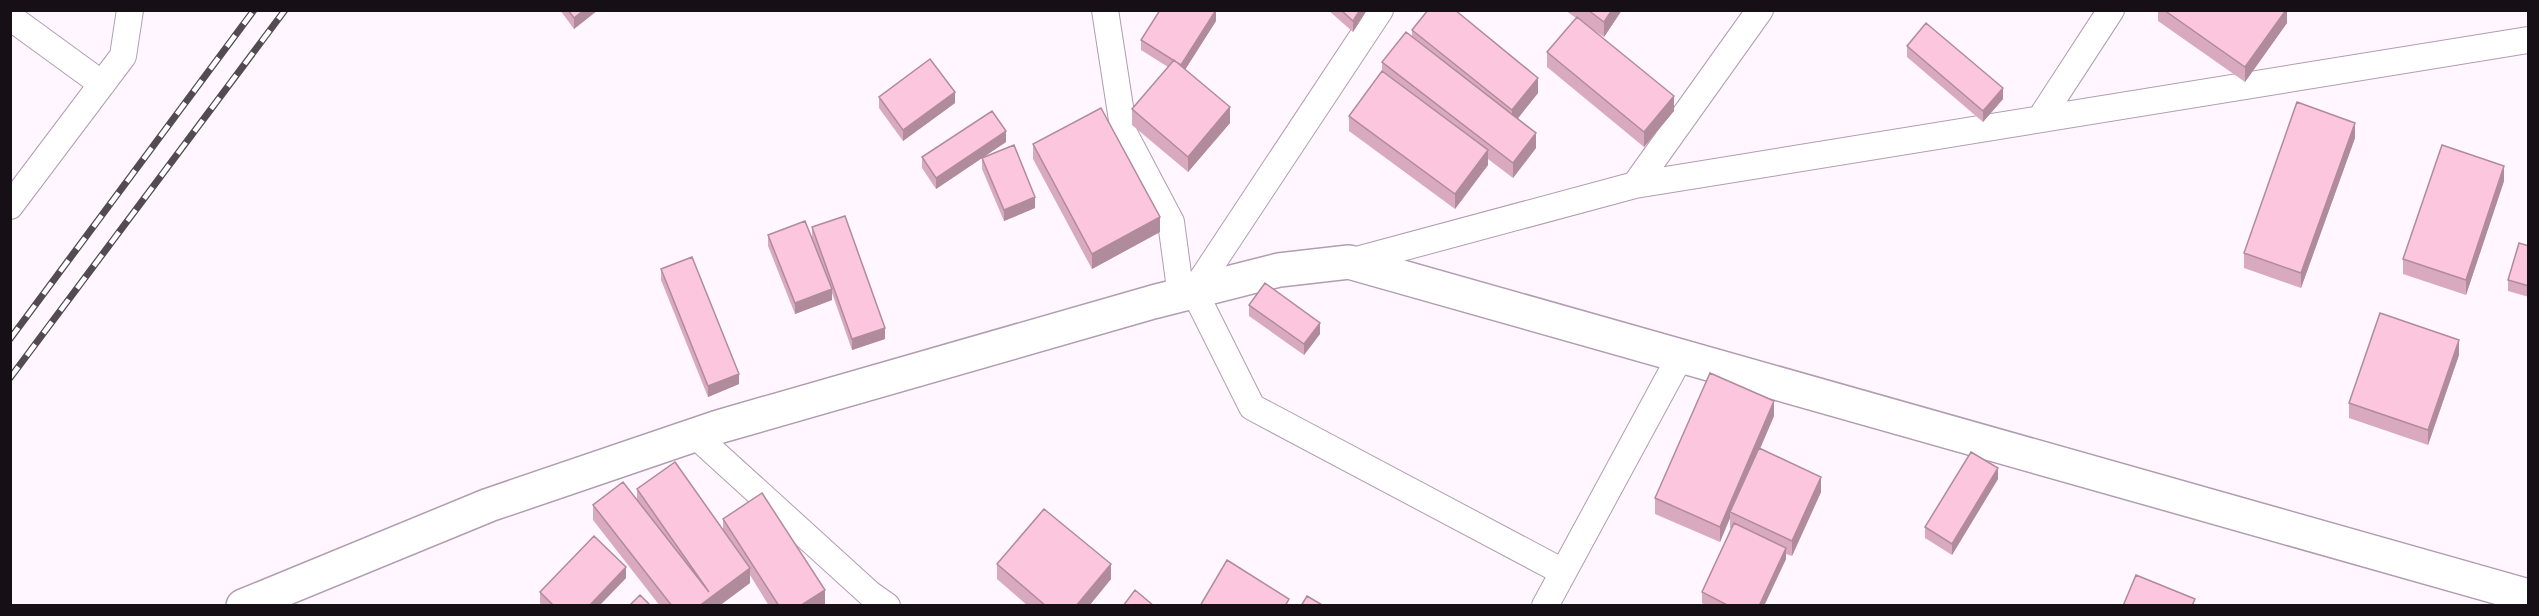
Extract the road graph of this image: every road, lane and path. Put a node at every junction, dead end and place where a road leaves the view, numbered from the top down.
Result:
1 (130, 10) edge
2 (1106, 10) edge
3 (1380, 10) edge
4 (1760, 10) edge
5 (2111, 10) edge
6 (10, 17) edge
7 (2529, 40) edge
8 (102, 84) junction
9 (2040, 119) junction
10 (1635, 185) junction
11 (10, 206) edge
12 (1349, 262) junction
13 (1187, 293) junction
14 (1681, 356) junction
15 (695, 435) junction
16 (1563, 572) junction
17 (2529, 596) edge
18 (872, 602) edge
19 (257, 603) edge
20 (1545, 606) edge

1 - 8 street
2 - 13 street
3 - 13 street
4 - 10 street
5 - 9 street
6 - 8 street
7 - 9 street
8 - 11 street
9 - 10 street
10 - 12 street
12 - 13 main road
12 - 14 main road
13 - 15 main road
13 - 16 street
14 - 16 street
14 - 17 main road
15 - 18 street
15 - 19 main road
16 - 20 street

